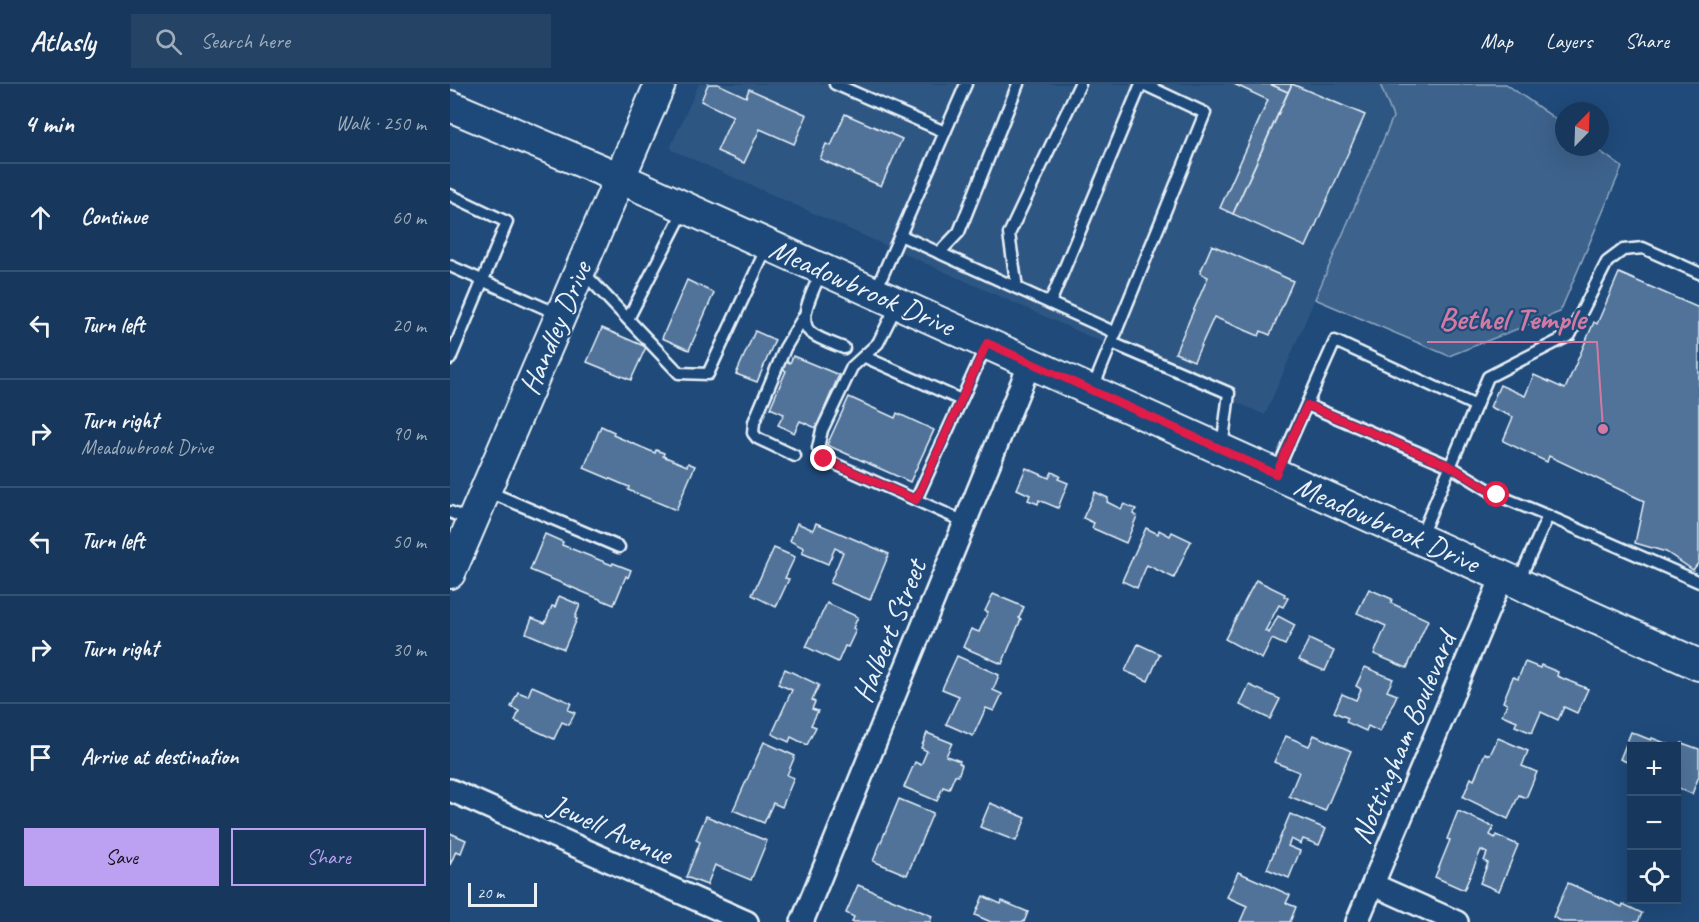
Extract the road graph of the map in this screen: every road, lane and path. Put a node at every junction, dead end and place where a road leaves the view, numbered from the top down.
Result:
1 (660, 84) edge
2 (835, 84) edge
3 (966, 84) edge
4 (1018, 84) edge
5 (1080, 84) edge
6 (1142, 84) edge
7 (450, 106) edge
8 (945, 132) junction
9 (620, 178) junction
10 (450, 195) edge
11 (685, 207) junction
12 (900, 235) junction
13 (768, 245) junction
14 (939, 253) junction
15 (450, 266) edge
16 (581, 270) junction
17 (822, 270) junction
18 (1699, 273) edge
19 (483, 280) junction
20 (1017, 288) junction
21 (887, 298) junction
22 (1050, 303) junction
23 (561, 315) junction
24 (804, 316) junction
25 (628, 319) junction
26 (1114, 338) junction
27 (987, 343) junction
28 (844, 348) dead end
29 (865, 357) junction
30 (450, 359) edge
31 (1030, 363) junction
32 (1092, 391) junction
33 (961, 400) junction
34 (1307, 405) junction
35 (1476, 406) junction
36 (1222, 450) junction
37 (795, 456) dead end
38 (1450, 466) junction
39 (1276, 474) junction
40 (485, 490) junction
41 (916, 500) junction
42 (1548, 516) junction
43 (461, 517) edge
44 (965, 522) junction
45 (1419, 539) junction
46 (619, 547) dead end
47 (450, 573) edge
48 (1510, 580) junction
49 (1699, 582) edge
50 (1699, 665) edge
51 (450, 790) edge
52 (1374, 885) junction
53 (747, 922) edge
54 (802, 922) edge
55 (1358, 922) edge
56 (1457, 922) edge

1 - 9 main road, Handley Drive
2 - 8 lane
3 - 8 lane
4 - 14 lane
5 - 20 lane
6 - 22 lane
6 - 26 lane
7 - 9 main road, Meadowbrook Drive
8 - 12 lane
9 - 11 main road, Meadowbrook Drive
9 - 16 main road, Handley Drive
10 - 19 lane
11 - 13 main road, Meadowbrook Drive
11 - 25 lane
12 - 14 lane
12 - 21 lane
13 - 17 main road, Meadowbrook Drive
13 - 25 lane
14 - 20 lane
15 - 19 lane
16 - 23 main road, Handley Drive
16 - 25 lane
17 - 21 main road, Meadowbrook Drive
17 - 24 lane
18 - 35 lane
19 - 23 lane
19 - 30 lane
20 - 22 lane
21 - 27 main road, Meadowbrook Drive
21 - 29 lane
22 - 26 lane
23 - 40 main road, Handley Drive
24 - 28 lane
24 - 37 lane
26 - 32 lane
26 - 36 lane
27 - 31 main road, Meadowbrook Drive
27 - 33 lane
29 - 33 lane
29 - 41 lane
31 - 32 main road, Meadowbrook Drive
31 - 44 street, Halbert Street
32 - 36 main road, Meadowbrook Drive
33 - 41 lane
34 - 35 lane
34 - 38 lane
34 - 39 lane
35 - 38 lane
36 - 39 main road, Meadowbrook Drive
38 - 42 lane
38 - 45 lane
39 - 45 main road, Meadowbrook Drive
40 - 43 main road, Handley Drive
40 - 46 lane
41 - 44 lane
42 - 48 lane
42 - 49 lane
43 - 47 main road, Handley Drive
44 - 54 street, Halbert Street
45 - 48 main road, Meadowbrook Drive
48 - 50 main road, Meadowbrook Drive
48 - 52 street, Nottingham Boulevard
51 - 53 street, Jewell Avenue
52 - 55 street, Nottingham Boulevard
52 - 56 street

